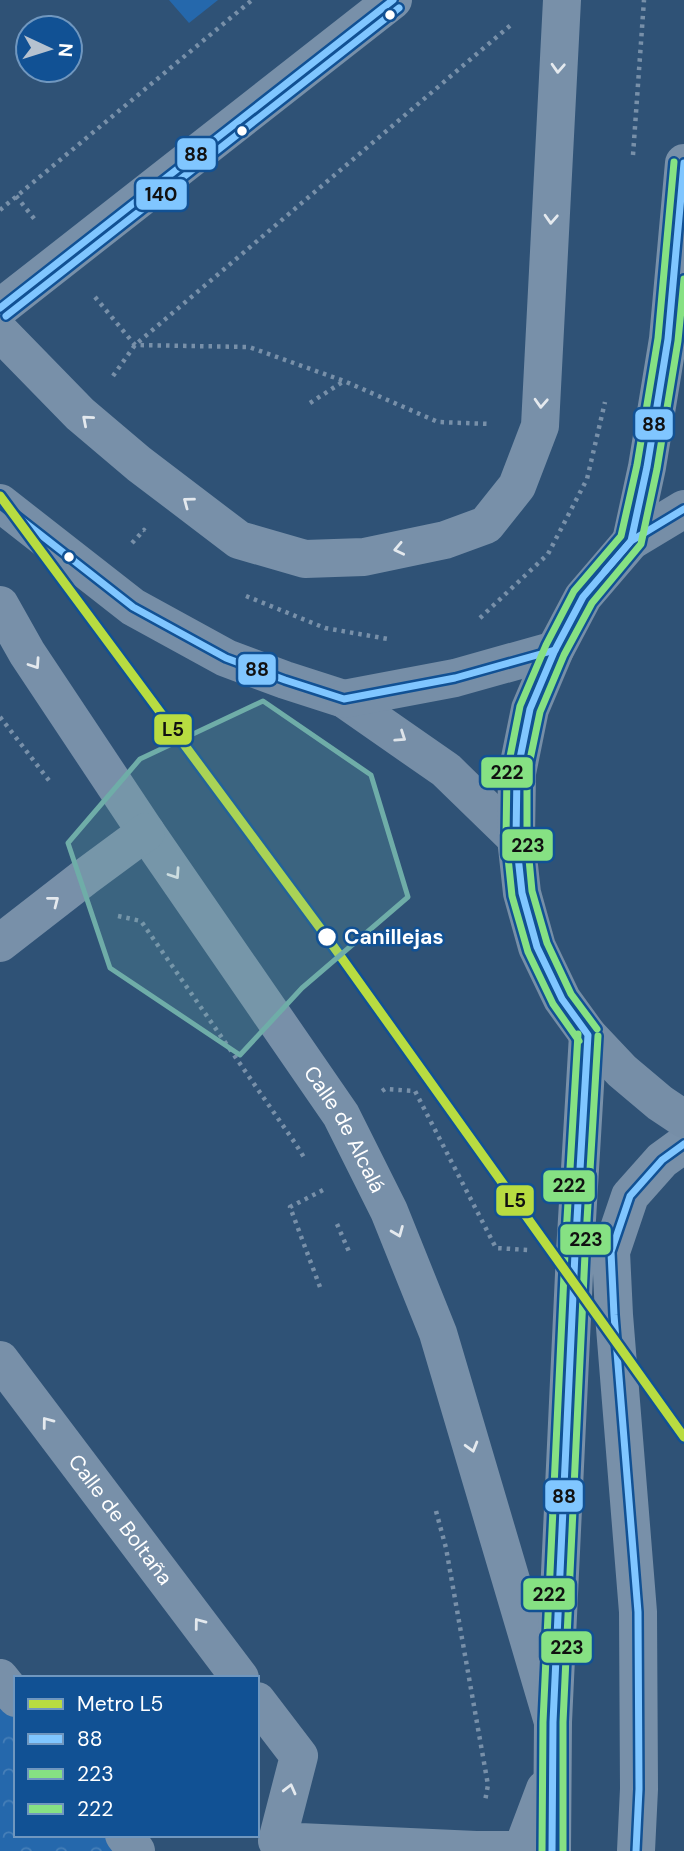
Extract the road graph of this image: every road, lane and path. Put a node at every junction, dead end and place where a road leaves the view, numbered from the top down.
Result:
1 (252, 0) edge
2 (393, 0) edge
3 (562, 0) edge
4 (644, 0) edge
5 (509, 27) dead end
6 (633, 161) dead end
7 (684, 163) edge
8 (0, 210) edge
9 (0, 308) edge
10 (0, 332) edge
11 (135, 345) junction
12 (344, 380) junction
13 (605, 401) dead end
14 (310, 403) dead end
15 (80, 414) junction
16 (493, 424) dead end
17 (0, 503) edge
18 (684, 509) edge
19 (155, 537) dead end
20 (631, 541) junction
21 (97, 580) junction
22 (245, 596) dead end
23 (0, 605) edge
24 (469, 622) dead end
25 (393, 640) dead end
26 (555, 650) junction
27 (344, 699) junction
28 (0, 717) edge
29 (57, 791) dead end
30 (146, 832) junction
31 (516, 838) junction
32 (85, 877) junction
33 (0, 943) edge
34 (588, 1035) junction
35 (341, 1115) junction
36 (684, 1119) edge
37 (684, 1143) edge
38 (309, 1166) dead end
39 (328, 1202) dead end
40 (333, 1215) dead end
41 (575, 1253) junction
42 (355, 1266) dead end
43 (320, 1287) dead end
44 (0, 1360) edge
45 (435, 1508) dead end
46 (238, 1676) edge
47 (0, 1678) edge
48 (14, 1696) edge
49 (259, 1703) edge
50 (553, 1722) junction
51 (553, 1768) junction
52 (277, 1846) edge
53 (476, 1850) edge
54 (552, 1851) edge
55 (636, 1851) edge

1 - 8 path
2 - 9 street
3 -> 15 street
4 - 6 path
5 - 11 path
7 - 20 street
10 - 15 street
11 - 12 path
11 - 15 path
12 - 14 path
12 - 16 path
13 - 24 path
17 - 21 main road
18 - 20 main road
19 - 21 path
20 - 26 main road
21 - 27 main road
22 - 25 path
23 -> 30 street, Calle de Alcalá
26 - 27 main road
26 - 31 main road
27 -> 31 main road
28 - 29 path
30 - 32 street
30 -> 35 street, Calle de Alcalá
31 - 34 main road
33 -> 32 street
32 - 38 path
34 - 36 main road
34 - 41 street, Calle de Alcalá
35 - 41 path
35 -> 50 street, Calle de Alcalá
37 - 55 street
39 - 43 path
40 - 42 path
41 - 50 street, Calle de Alcalá
46 -> 44 street, Calle de Boltaña
45 - 53 path
47 - 48 street
52 -> 49 street
50 - 51 street, Calle de Alcalá
51 - 53 street
51 - 54 street, Calle de Alcalá
52 - 53 street

